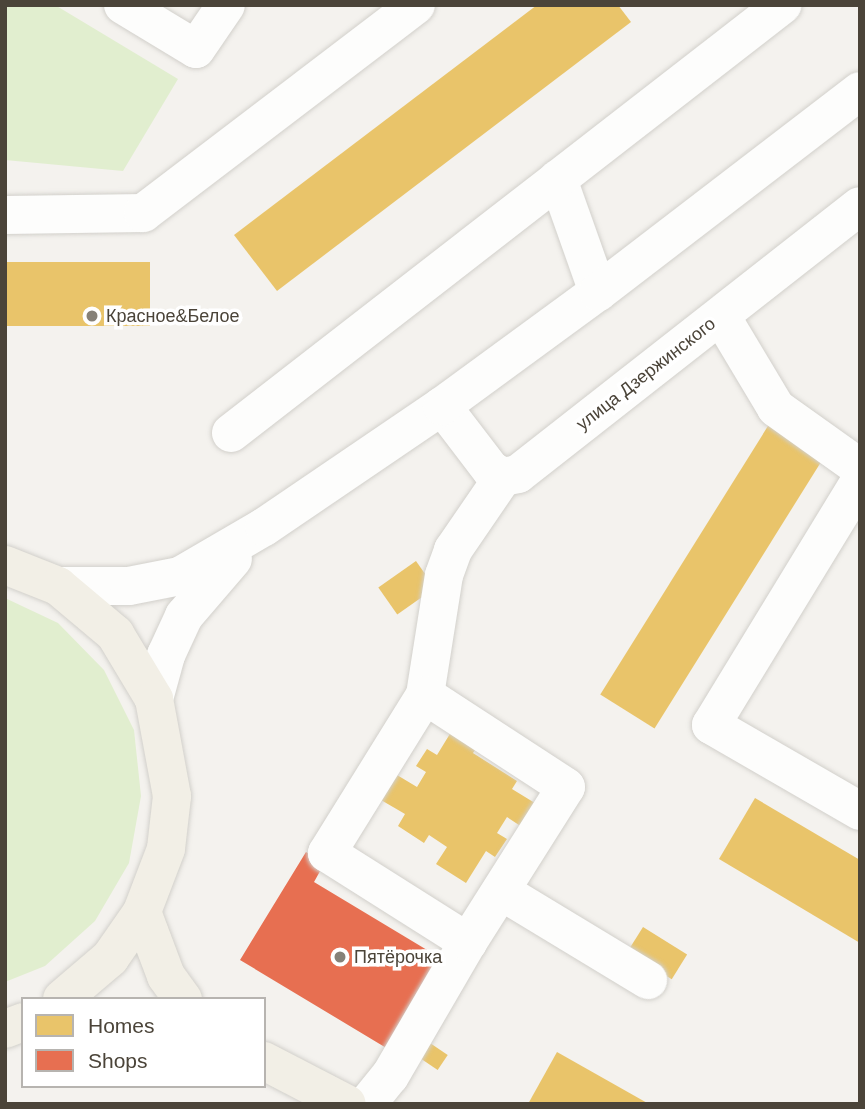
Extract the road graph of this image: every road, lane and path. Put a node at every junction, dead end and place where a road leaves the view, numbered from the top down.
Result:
1 (123, 5) edge
2 (226, 5) edge
3 (416, 5) edge
4 (782, 5) edge
5 (860, 90) edge
6 (558, 178) junction
7 (860, 206) edge
8 (5, 215) edge
9 (597, 292) junction
10 (721, 316) junction
11 (442, 406) junction
12 (231, 433) dead end
13 (860, 468) edge
14 (503, 477) junction
15 (860, 481) edge
16 (264, 527) junction
17 (5, 565) edge
18 (58, 586) junction
19 (425, 695) junction
20 (154, 699) junction
21 (860, 811) edge
22 (501, 891) junction
23 (142, 912) junction
24 (468, 942) junction
25 (648, 980) dead end
26 (64, 997) edge
27 (182, 997) edge
28 (266, 1062) edge
29 (347, 1104) edge
30 (367, 1104) edge

1 - 2 street
3 - 8 street
4 - 6 street
5 - 9 street
6 - 9 street
6 - 12 street
7 - 10 street, улица Дзержинского
9 - 11 street
10 - 13 street
10 - 14 street, улица Дзержинского
11 - 14 street
11 - 16 street
14 - 19 street
15 - 21 street
16 - 18 street
16 - 20 street
17 - 18 main road
18 - 20 main road
19 - 22 street
19 - 24 street
20 - 23 main road
22 - 24 street
22 - 25 street
23 - 26 main road
23 - 27 main road
24 - 30 street
28 - 29 main road

